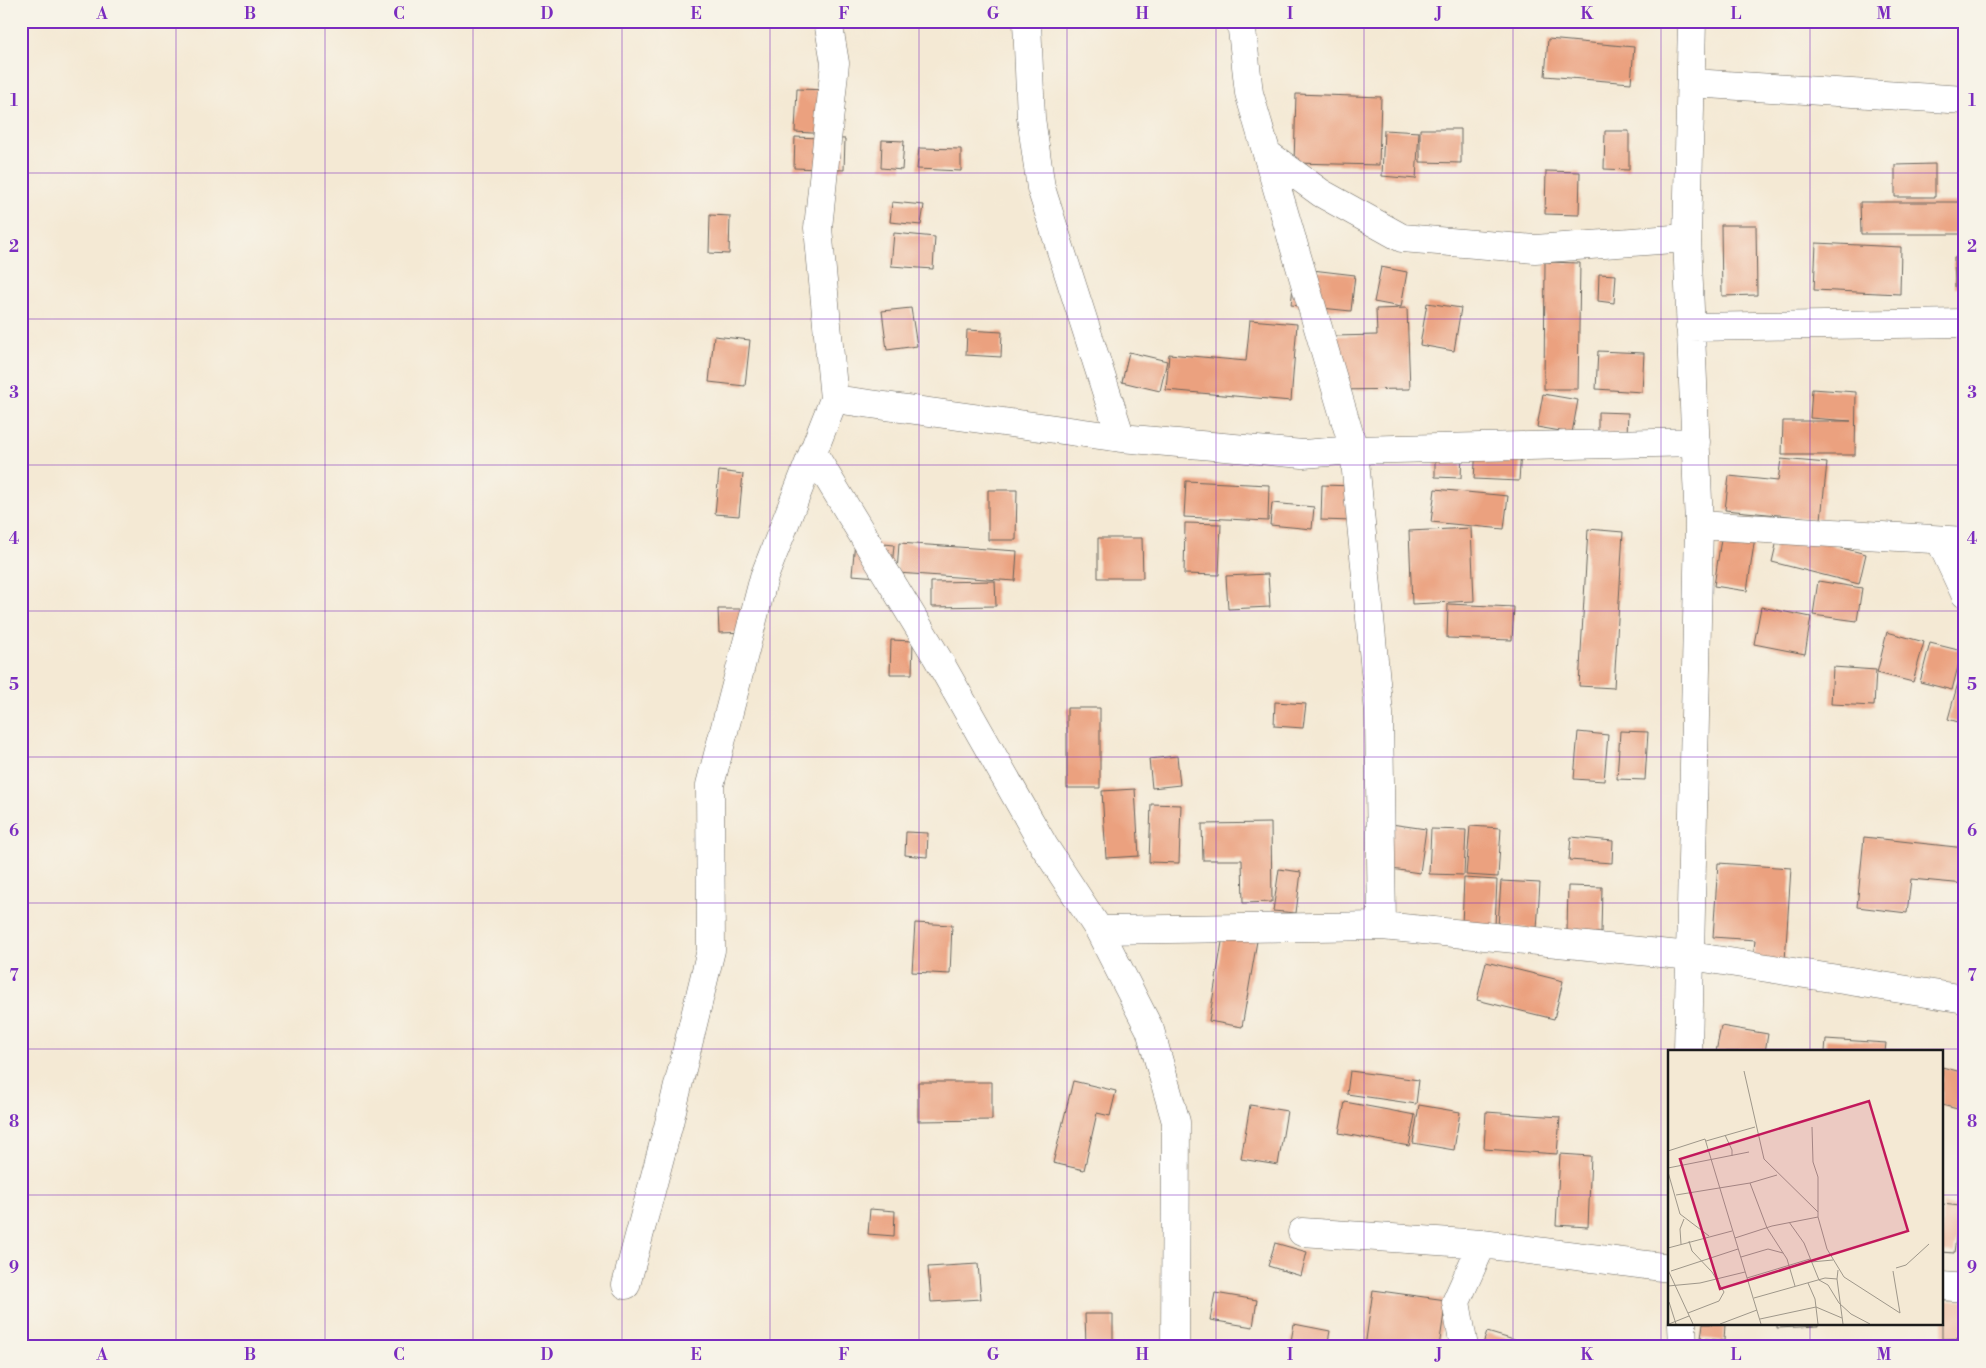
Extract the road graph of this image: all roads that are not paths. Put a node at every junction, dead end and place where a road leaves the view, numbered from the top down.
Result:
1 (828, 21) edge
2 (1027, 21) edge
3 (1041, 21) edge
4 (1242, 21) edge
5 (1692, 21) edge
6 (1692, 83) junction
7 (1965, 100) edge
8 (1269, 155) junction
9 (1687, 238) junction
10 (1965, 323) edge
11 (1690, 326) junction
12 (834, 399) junction
13 (1121, 438) junction
14 (1696, 442) junction
15 (1354, 450) junction
16 (813, 452) junction
17 (1699, 525) junction
18 (1952, 540) edge
19 (1965, 594) edge
20 (1382, 926) junction
21 (1099, 930) junction
22 (1691, 956) junction
23 (1965, 1000) edge
24 (1688, 1050) edge
25 (1302, 1232) dead end
26 (1482, 1244) junction
27 (1668, 1268) edge
28 (626, 1285) dead end
29 (1944, 1286) edge
30 (1965, 1288) edge
31 (1682, 1326) edge
32 (1175, 1347) edge
33 (1464, 1347) edge
34 (1683, 1347) edge

1 - 12 street
2 - 3 street
2 - 13 street
4 - 8 street
5 - 6 street
6 - 7 street
6 - 9 street
8 - 9 street
8 - 15 street
9 - 11 street
10 - 11 street
11 - 14 street
12 - 13 street
12 - 16 street
13 - 15 street
14 - 15 street
14 - 17 street
15 - 20 street
16 - 21 street
16 - 28 street
17 - 18 street
17 - 22 street
18 - 19 street
20 - 21 street
20 - 22 street
21 - 32 street
22 - 23 street
22 - 24 street
25 - 26 street
26 - 27 street
26 - 33 street
29 - 30 street
31 - 34 street

